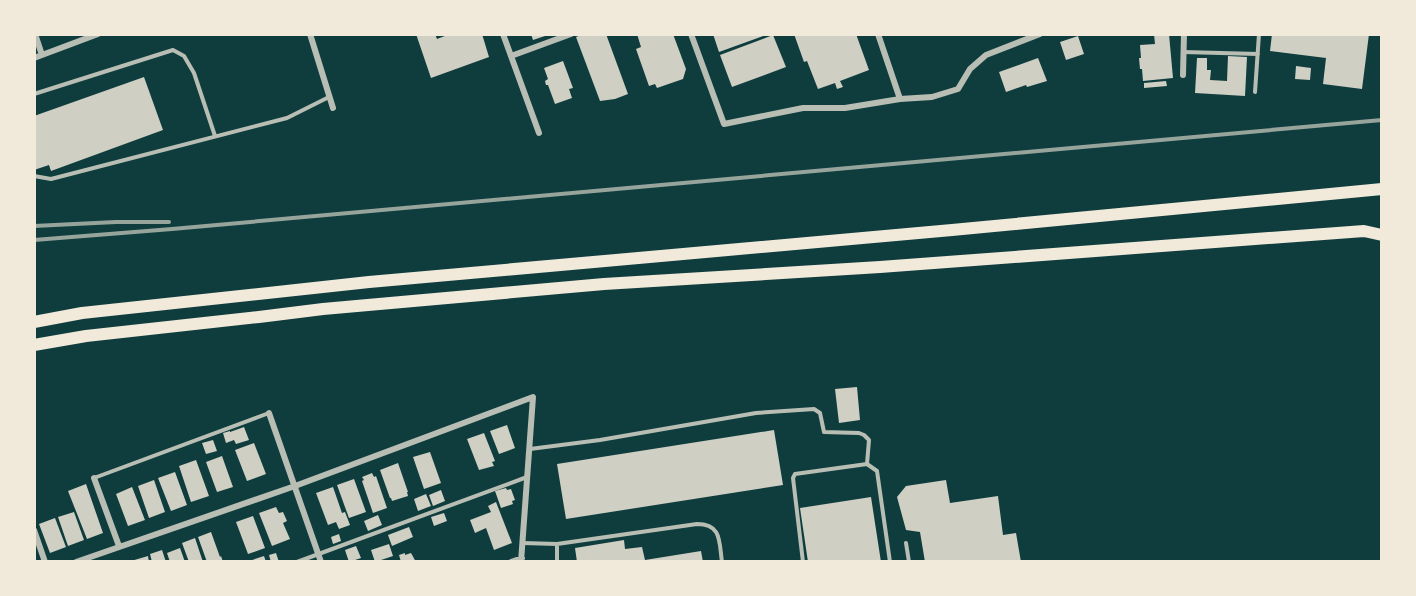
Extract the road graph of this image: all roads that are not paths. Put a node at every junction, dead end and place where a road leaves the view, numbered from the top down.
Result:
1 (35, 34) edge
2 (98, 34) edge
3 (310, 34) edge
4 (503, 34) edge
5 (571, 34) edge
6 (691, 34) edge
7 (878, 34) edge
8 (1040, 34) edge
9 (1184, 34) edge
10 (1259, 34) edge
11 (1183, 52) junction
12 (1258, 54) junction
13 (42, 55) junction
14 (511, 56) junction
15 (34, 58) edge
16 (1183, 75) dead end
17 (1254, 92) dead end
18 (34, 94) edge
19 (330, 97) junction
20 (900, 99) junction
21 (333, 108) dead end
22 (539, 132) dead end
23 (215, 136) junction
24 (34, 176) edge
25 (1382, 189) edge
26 (1382, 235) edge
27 (34, 322) edge
28 (34, 345) edge
29 (269, 413) joint
30 (529, 449) junction
31 (867, 464) junction
32 (527, 477) junction
33 (94, 478) joint
34 (295, 486) junction
35 (34, 531) edge
36 (523, 543) junction
37 (906, 543) dead end
38 (556, 544) junction
39 (119, 546) junction
40 (318, 554) junction
41 (521, 560) edge
42 (45, 561) edge
43 (76, 561) edge
44 (297, 561) edge
45 (321, 561) edge
46 (512, 561) edge
47 (557, 561) edge
48 (722, 561) edge
49 (803, 561) edge
50 (890, 561) edge
51 (909, 561) edge

1 - 13 street
2 - 13 street
3 - 19 street
4 - 14 street
5 - 14 street
6 - 20 street
7 - 20 street
8 - 20 street
9 - 11 street
10 - 12 lane
11 - 12 lane
11 - 16 street
12 - 17 lane
13 - 15 street
14 - 22 street
18 - 23 lane
19 - 21 street
19 - 23 lane
23 - 24 lane
25 - 27 highway
26 - 28 highway
29 - 33 lane
29 - 34 street
30 - 31 lane
30 - 32 street
30 - 34 street
31 - 49 lane
31 - 50 lane
32 - 36 street
32 - 40 lane
33 - 39 street
34 - 39 street
34 - 40 street
35 - 42 street
36 - 38 lane
36 - 41 street
37 - 51 lane
38 - 47 lane
38 - 48 lane
39 - 43 street
40 - 44 lane
40 - 45 street
41 - 46 street

